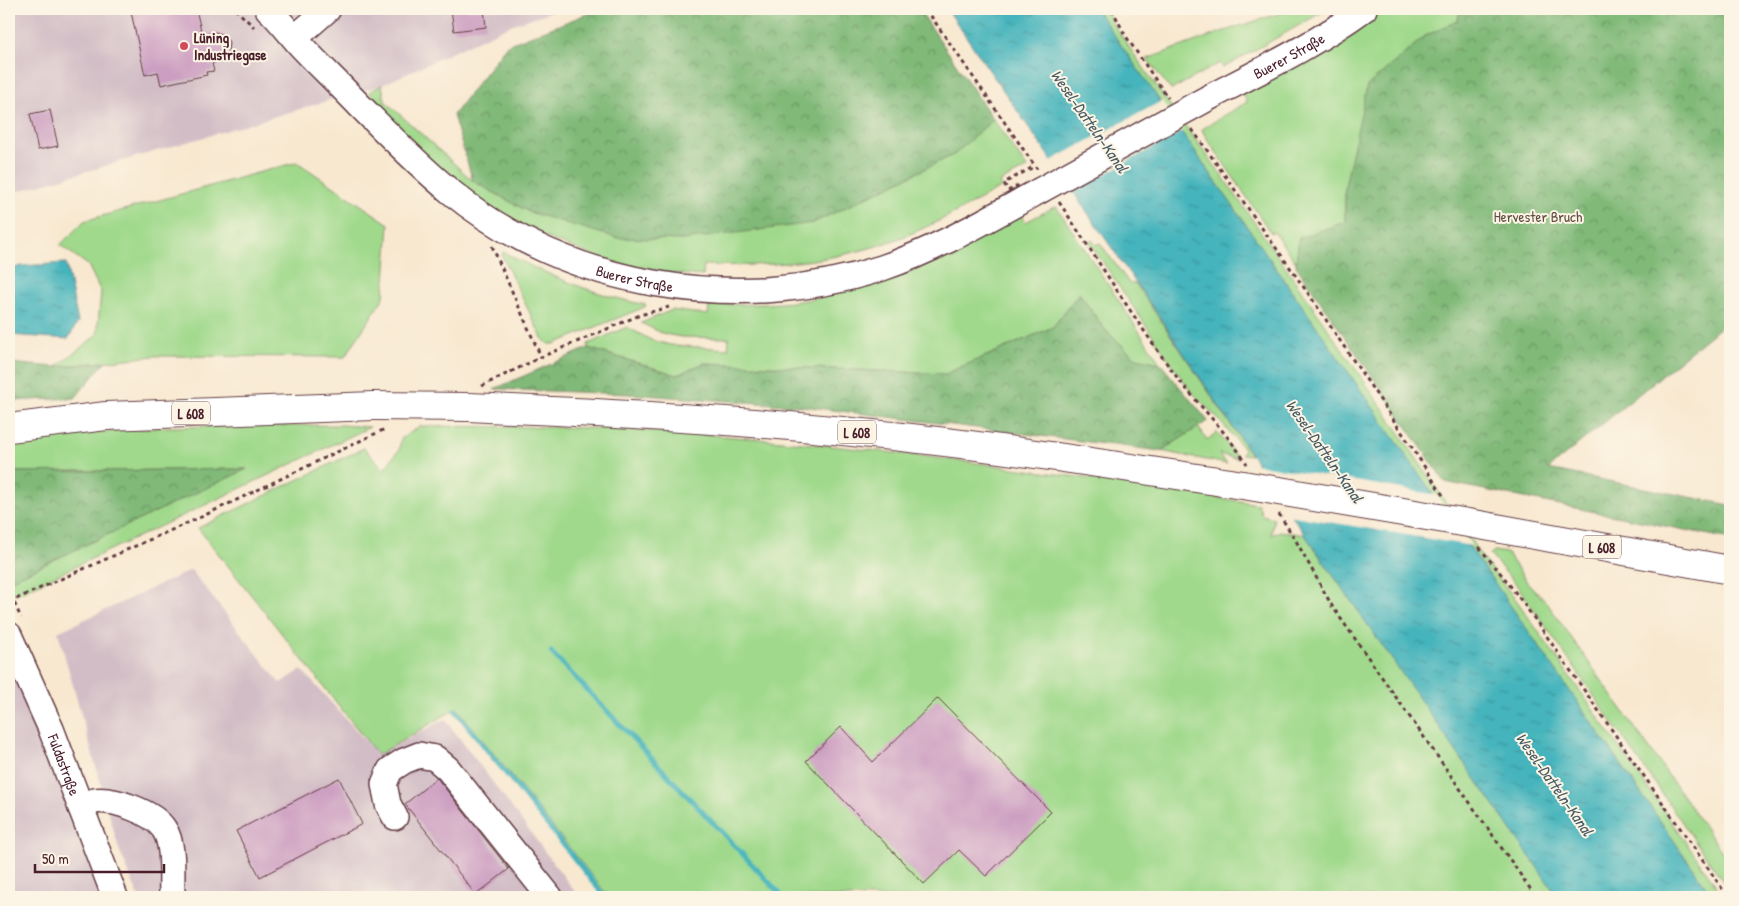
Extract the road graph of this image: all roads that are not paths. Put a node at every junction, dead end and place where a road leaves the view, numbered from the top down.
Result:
1 (268, 9) edge
2 (328, 9) edge
3 (1364, 9) edge
4 (295, 38) junction
5 (9, 428) edge
6 (1730, 570) edge
7 (9, 635) edge
8 (81, 808) junction
9 (394, 817) dead end
10 (115, 897) edge
11 (172, 897) edge
12 (550, 897) edge

1 - 4 street, Buerer Straße
2 - 4 street
3 - 4 street, Buerer Straße, bridge
5 - 6 main road, L 608, bridge
7 - 8 street, Fuldastraße
8 - 10 street, Fuldastraße
8 - 11 street
9 - 12 street

